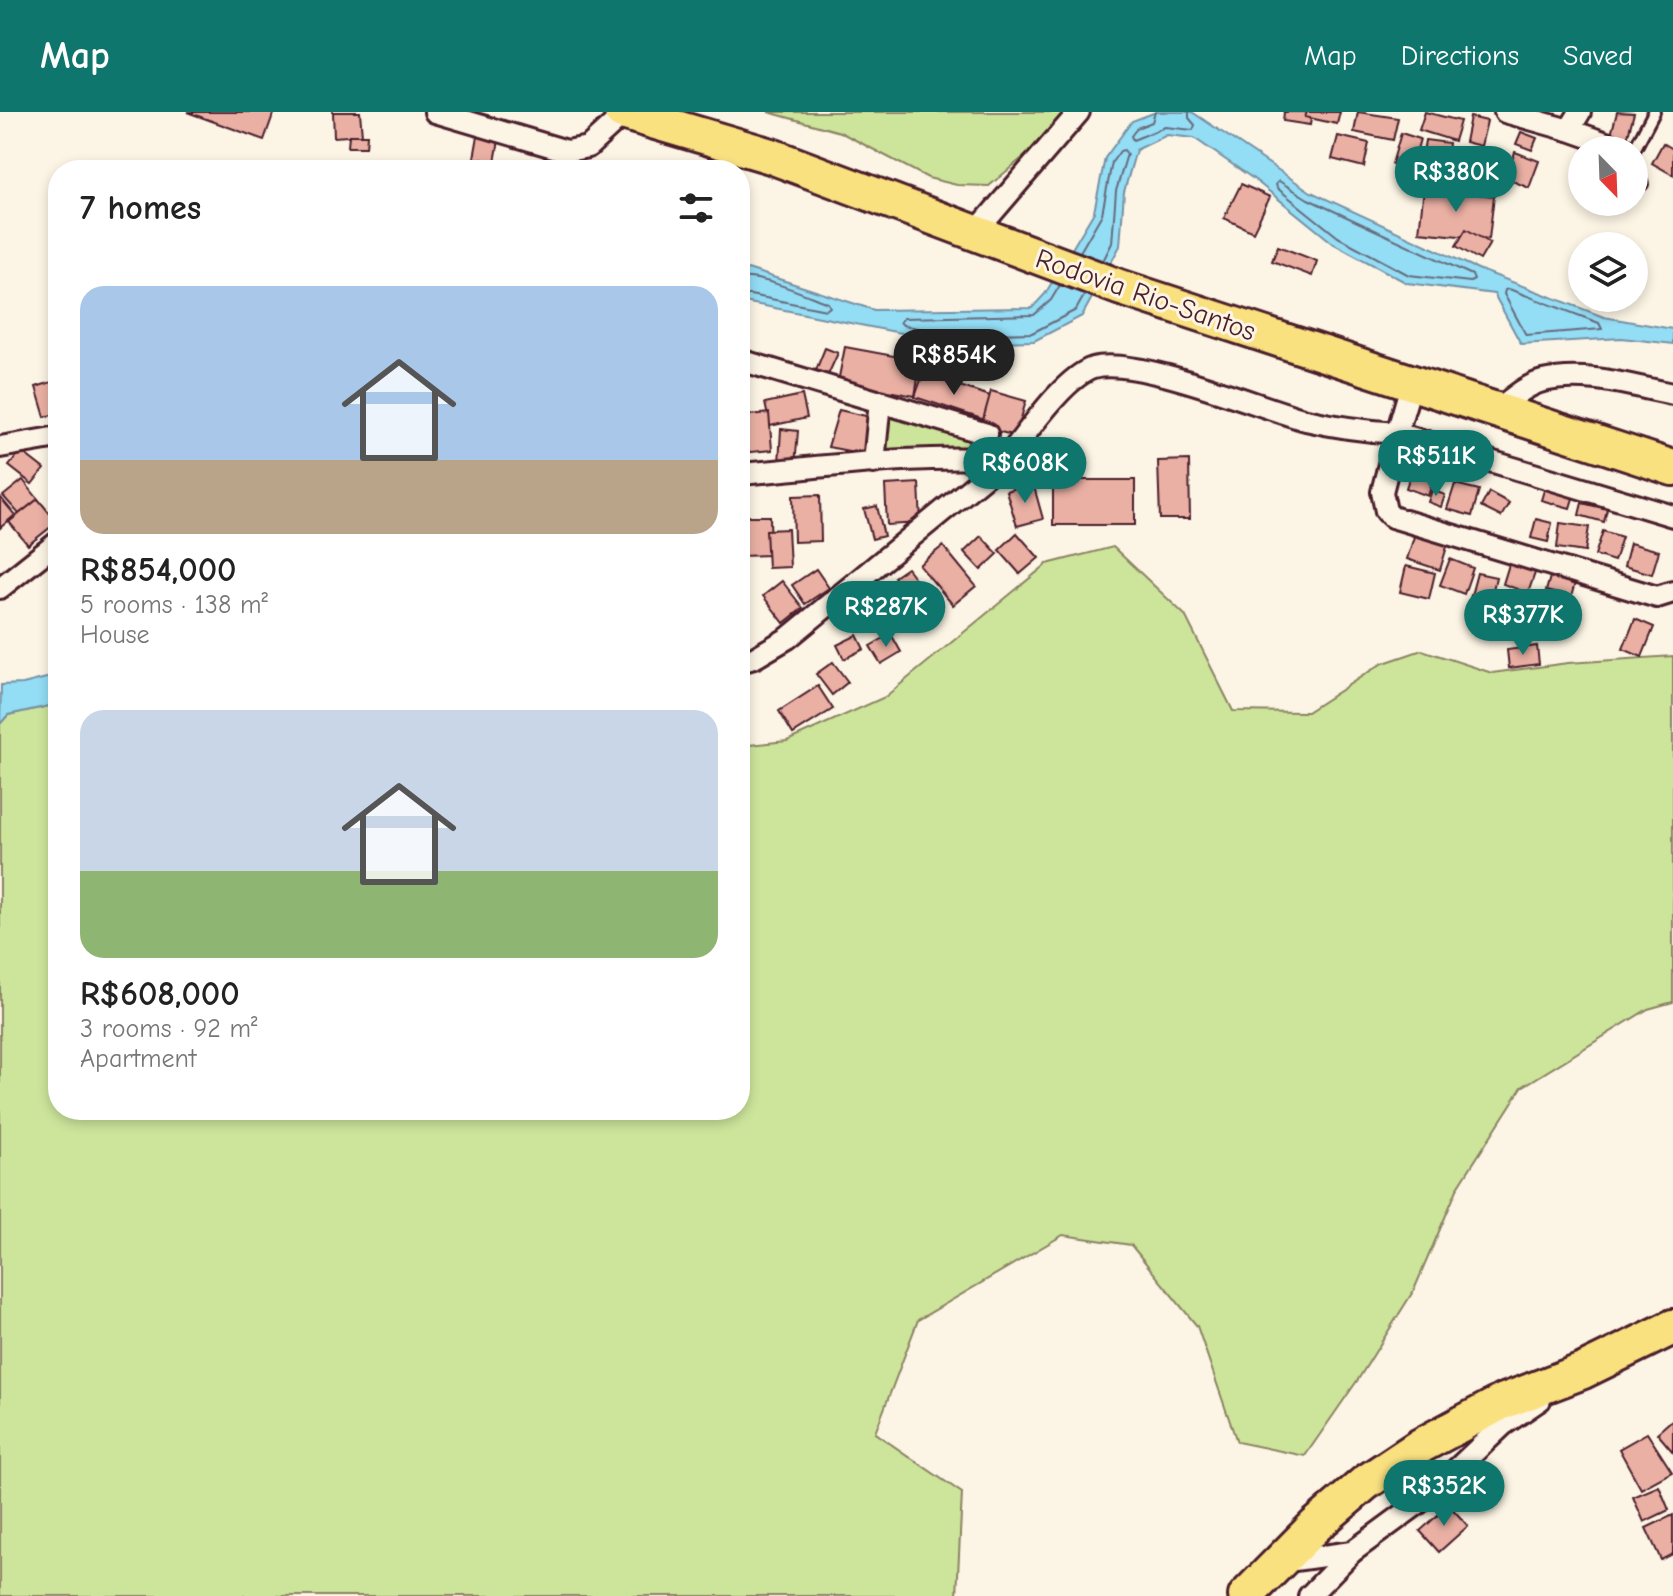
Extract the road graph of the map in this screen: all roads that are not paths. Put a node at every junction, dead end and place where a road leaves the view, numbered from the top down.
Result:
1 (435, 112) edge
2 (1079, 112) edge
3 (1505, 112) edge
4 (1654, 112) edge
5 (624, 113) edge
6 (1574, 121) edge
7 (1601, 136) edge
8 (1641, 136) edge
9 (975, 233) junction
10 (750, 363) edge
11 (1412, 382) junction
12 (1673, 394) edge
13 (880, 401) junction
14 (1496, 411) junction
15 (1397, 433) junction
16 (48, 439) edge
17 (0, 447) edge
18 (974, 458) junction
19 (1005, 460) junction
20 (874, 463) junction
21 (1673, 468) edge
22 (750, 473) edge
23 (1673, 516) edge
24 (48, 550) edge
25 (0, 588) edge
26 (1673, 592) edge
27 (750, 659) edge
28 (1673, 1327) edge
29 (1583, 1371) junction
30 (1352, 1552) junction
31 (1279, 1562) junction
32 (1246, 1596) edge
33 (1309, 1596) edge

1 - 5 street
2 - 9 street
3 - 6 street
4 - 8 lane
5 - 9 highway, Rodovia Rio-Santos
6 - 7 street
9 - 11 highway, Rodovia Rio-Santos
10 - 13 street
11 - 14 highway, Rodovia Rio-Santos
11 - 15 street
12 - 14 street
13 - 18 street
13 - 20 street
14 - 21 highway, Rodovia Rio-Santos
15 - 19 street
15 - 23 street
15 - 26 street
16 - 17 street
18 - 19 street
18 - 20 street
19 - 27 street
20 - 22 street
24 - 25 street
28 - 29 highway
29 - 30 street
29 - 31 highway
30 - 31 street
30 - 33 street
31 - 32 highway

